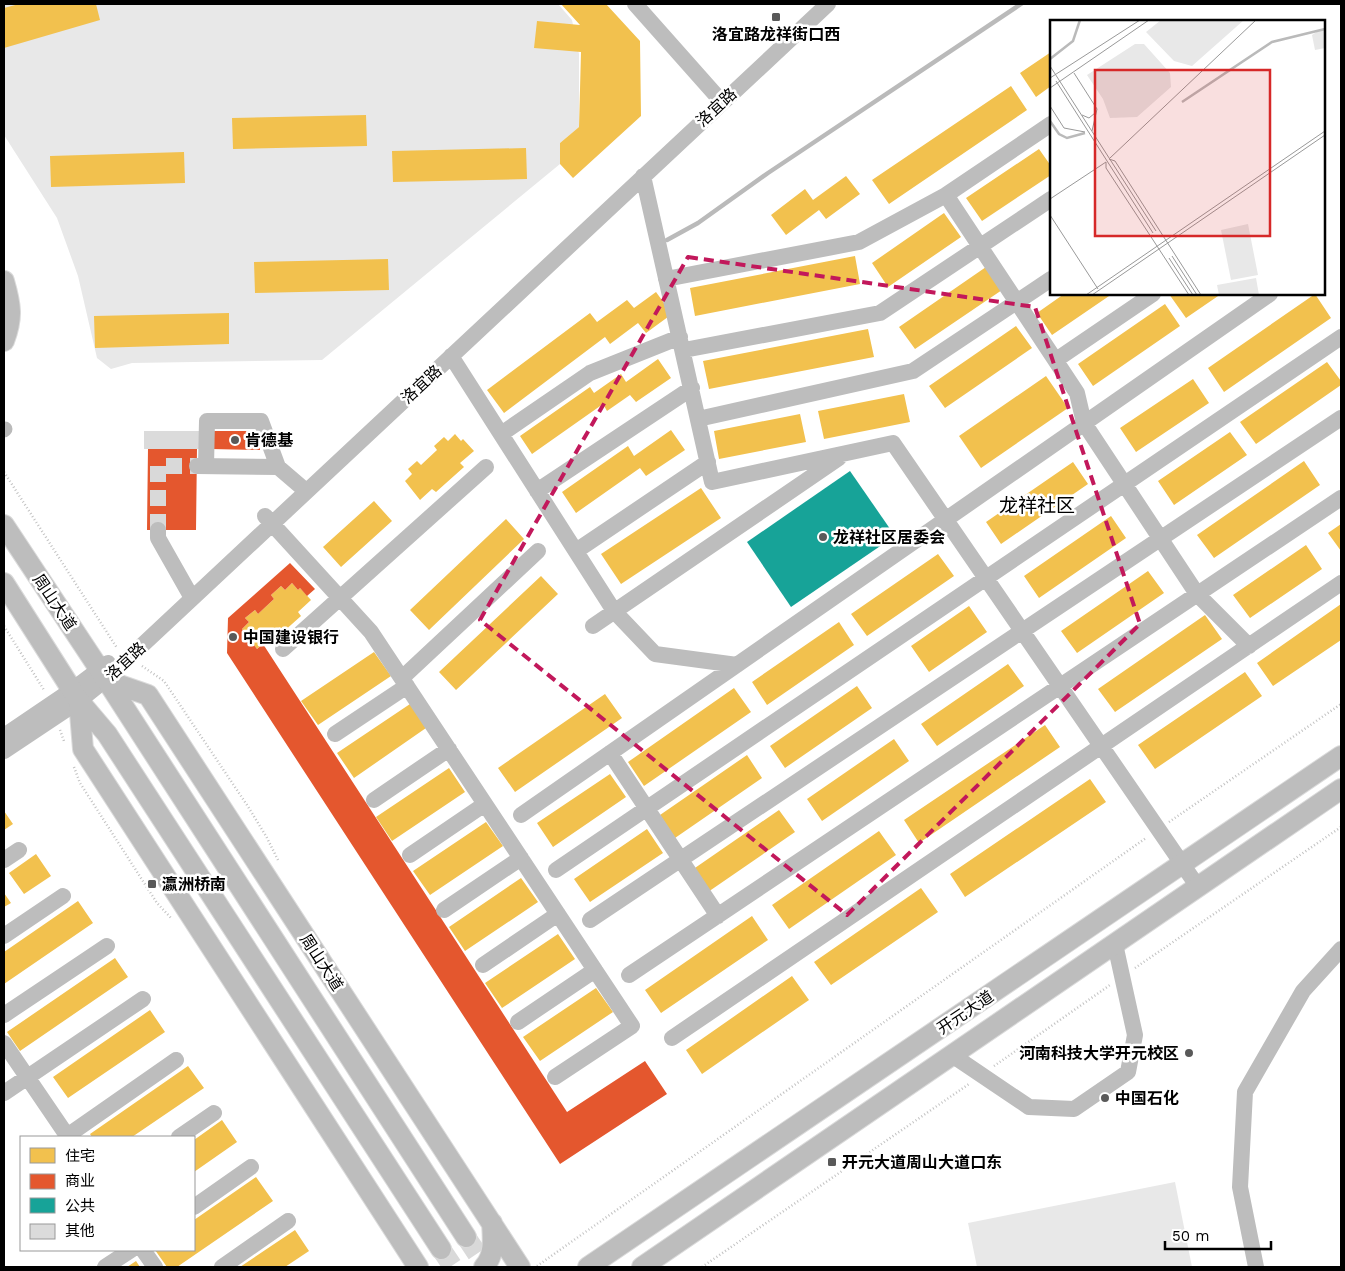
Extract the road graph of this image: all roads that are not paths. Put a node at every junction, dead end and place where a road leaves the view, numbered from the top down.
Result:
1 (635, 4) edge
2 (812, 4) edge
3 (828, 4) edge
4 (718, 98) junction
5 (1050, 125) edge
6 (643, 176) junction
7 (946, 195) junction
8 (1050, 200) edge
9 (980, 247) junction
10 (666, 279) junction
11 (1050, 280) edge
12 (4, 282) edge
13 (1152, 295) edge
14 (1269, 295) edge
15 (1017, 302) junction
16 (1341, 337) edge
17 (4, 341) edge
18 (682, 344) junction
19 (451, 356) junction
20 (1056, 360) junction
21 (692, 388) junction
22 (1341, 418) edge
23 (698, 419) junction
24 (1084, 423) junction
25 (501, 434) junction
26 (847, 453) junction
27 (708, 462) junction
28 (278, 467) junction
29 (486, 467) dead end
30 (1125, 484) junction
31 (302, 488) junction
32 (537, 491) junction
33 (1341, 498) edge
34 (269, 520) junction
35 (945, 520) junction
36 (4, 525) edge
37 (158, 530) tunnel mouth
38 (1161, 538) junction
39 (538, 551) dead end
40 (576, 552) junction
41 (986, 578) junction
42 (4, 583) edge
43 (1341, 583) edge
44 (190, 593) junction
45 (1198, 594) junction
46 (340, 597) junction
47 (614, 611) junction
48 (593, 626) dead end
49 (1022, 631) junction
50 (1249, 646) junction
51 (283, 649) dead end
52 (737, 665) junction
53 (103, 675) junction
54 (405, 682) junction
55 (1060, 686) junction
56 (76, 696) junction
57 (335, 734) dead end
58 (4, 736) edge
59 (1101, 746) junction
60 (449, 749) junction
61 (4, 751) edge
62 (610, 754) junction
63 (1341, 756) edge
64 (1341, 789) edge
65 (374, 800) dead end
66 (486, 804) junction
67 (646, 808) junction
68 (521, 815) dead end
69 (19, 850) dead end
70 (410, 855) dead end
71 (521, 858) junction
72 (4, 860) edge
73 (681, 860) junction
74 (1182, 864) junction
75 (556, 870) dead end
76 (1198, 887) junction
77 (63, 896) dead end
78 (444, 910) dead end
79 (558, 914) junction
80 (718, 916) junction
81 (590, 920) dead end
82 (4, 936) edge
83 (1115, 944) junction
84 (107, 946) dead end
85 (1341, 949) edge
86 (483, 965) dead end
87 (595, 970) junction
88 (629, 975) dead end
89 (143, 999) dead end
90 (4, 1015) edge
91 (518, 1022) dead end
92 (672, 1038) dead end
93 (4, 1042) edge
94 (952, 1055) junction
95 (176, 1060) dead end
96 (27, 1077) junction
97 (555, 1077) dead end
98 (4, 1093) edge
99 (214, 1112) dead end
100 (67, 1136) edge
101 (69, 1136) edge
102 (180, 1136) edge
103 (251, 1167) dead end
104 (195, 1206) edge
105 (288, 1221) dead end
106 (492, 1223) junction
107 (466, 1237) tunnel mouth
108 (441, 1249) tunnel mouth
109 (129, 1251) edge
110 (144, 1251) edge
111 (105, 1267) edge
112 (154, 1267) edge
113 (222, 1267) edge
114 (418, 1267) edge
115 (484, 1267) edge
116 (520, 1267) edge
117 (588, 1267) edge
118 (642, 1267) edge
119 (1256, 1267) edge

1 - 4 street
2 - 4 street, 洛宜路
3 - 4 street, 洛宜路
4 - 6 street, 洛宜路
4 - 31 street, 洛宜路
5 - 7 street
6 - 10 street
6 - 19 street, 洛宜路
7 - 9 street
7 - 10 street
8 - 9 street
9 - 15 street
9 - 18 street
10 - 18 street
11 - 15 street
12 - 17 main road
13 - 20 street
14 - 24 street
15 - 20 street
15 - 23 street
16 - 30 street
18 - 21 street
18 - 25 street
19 - 25 street
19 - 31 street, 洛宜路
20 - 24 street
21 - 23 street
21 - 32 street
22 - 38 street
23 - 27 street
24 - 30 street
24 - 35 street
25 - 32 street
26 - 27 street
26 - 35 street
26 - 47 street
27 - 40 street
28 - 28 street
28 - 31 street
29 - 46 street
30 - 38 street
30 - 41 street
31 - 34 street, 洛宜路
32 - 40 street
33 - 45 street
34 - 44 street, 洛宜路
34 - 46 street
35 - 41 street
35 - 52 street
36 - 53 main road, 周山大道
37 - 44 street
38 - 45 street
38 - 49 street
39 - 54 street
40 - 47 street
41 - 49 street
41 - 67 street
42 - 56 main road, 周山大道
43 - 50 street
44 - 53 street, 洛宜路
45 - 50 street
45 - 55 street
46 - 51 street
46 - 54 street
47 - 48 street
47 - 52 street
49 - 55 street
49 - 73 street
50 - 59 street
52 - 62 street
53 - 56 street, 洛宜路
53 - 106 main road, 周山大道
53 - 107 main road, 周山大道
54 - 57 street
54 - 60 street
55 - 59 street
55 - 80 street
56 - 58 street, 洛宜路
56 - 61 street, 洛宜路
56 - 108 main road, 周山大道
56 - 114 main road, 周山大道
59 - 74 street
59 - 92 street
60 - 65 street
60 - 66 street
62 - 67 street
62 - 68 street
63 - 74 main road, 开元大道
64 - 76 main road, 开元大道
66 - 70 street
66 - 71 street
67 - 73 street
67 - 75 street
69 - 72 street
71 - 78 street
71 - 79 street
73 - 80 street
73 - 81 street
74 - 76 street
74 - 117 main road, 开元大道
76 - 83 main road, 开元大道
77 - 82 street
79 - 86 street
79 - 87 street
80 - 88 street
83 - 94 main road, 开元大道
83 - 94 street
84 - 90 street
85 - 119 street
87 - 91 street
87 - 97 street
89 - 96 street
93 - 96 street
94 - 118 main road, 开元大道
95 - 101 street
96 - 98 street
96 - 100 street
99 - 102 street
103 - 104 street
105 - 113 street
106 - 115 main road
106 - 116 main road, 周山大道
109 - 111 street
110 - 112 street

